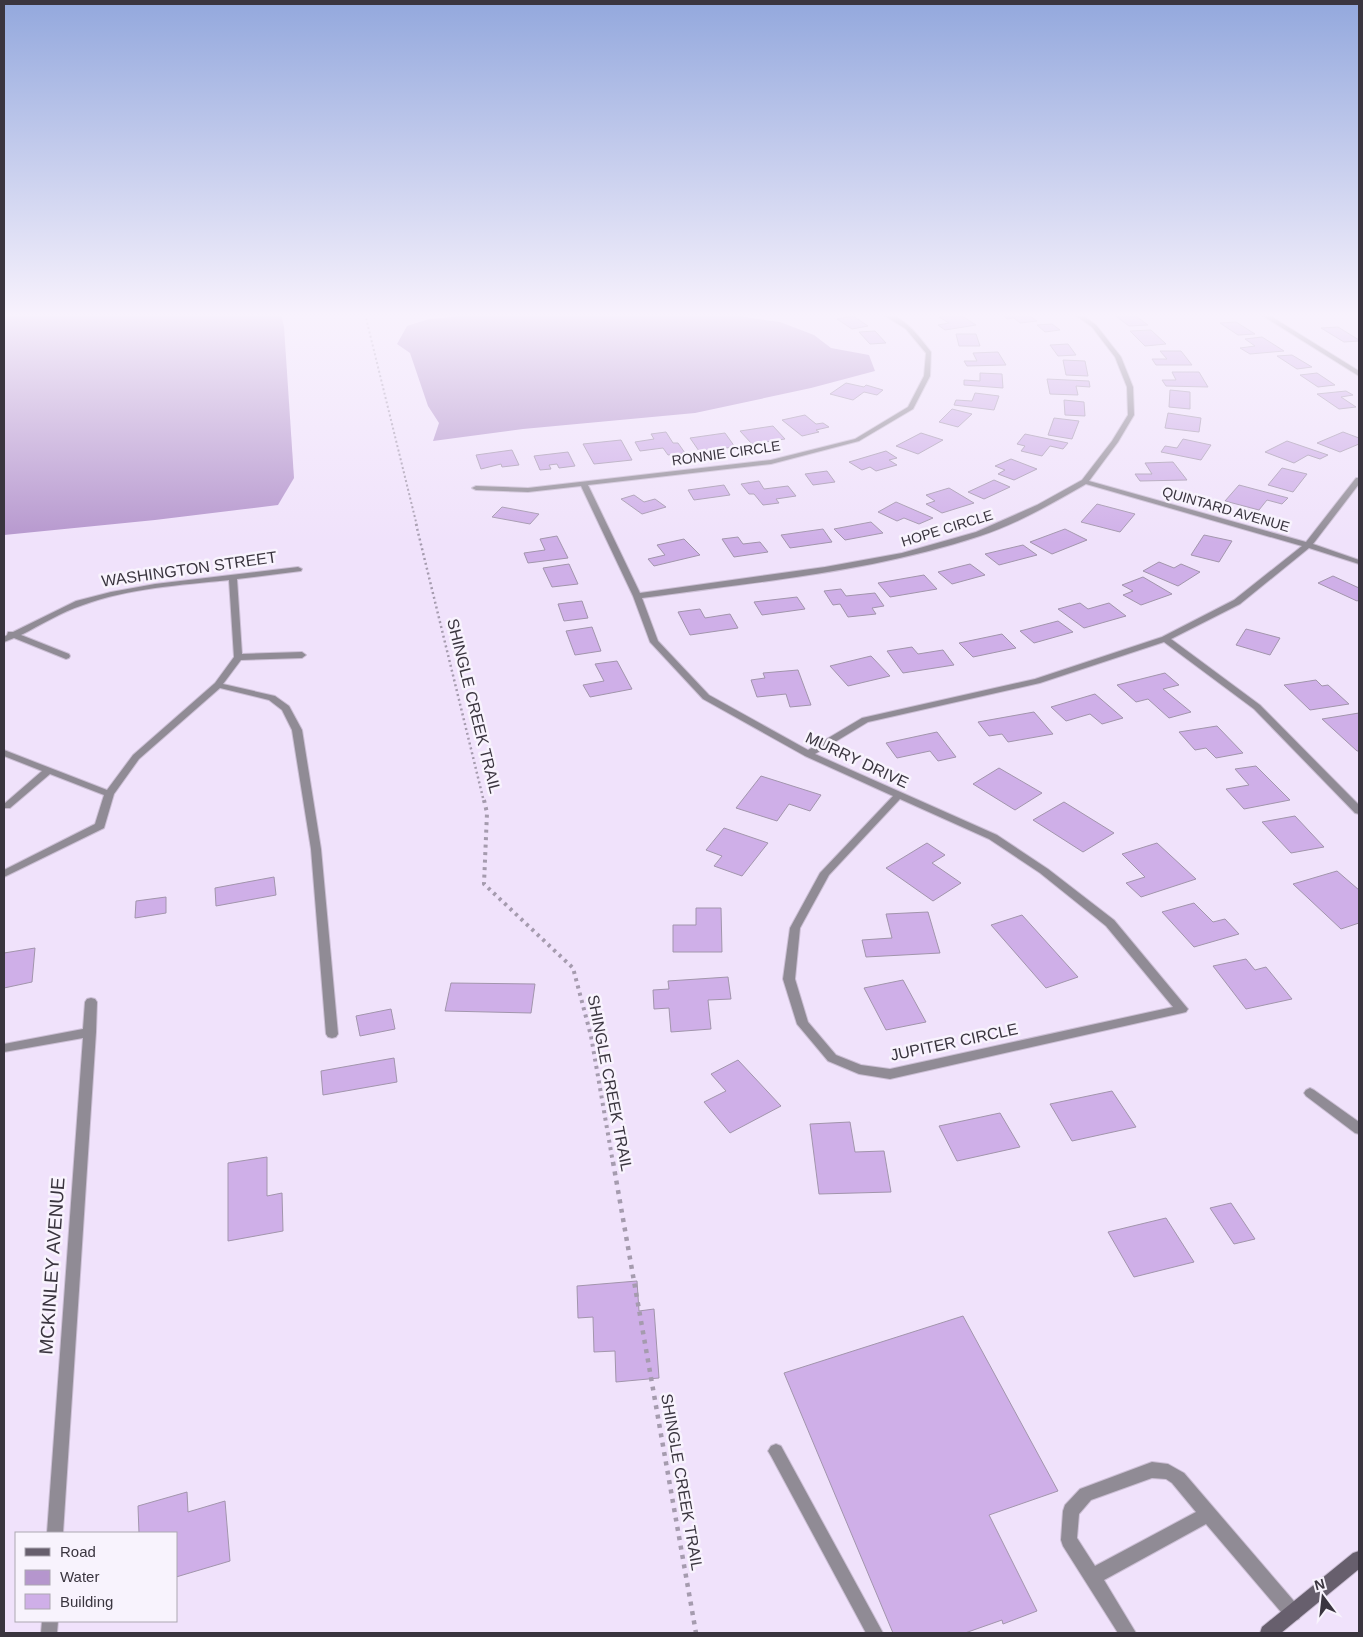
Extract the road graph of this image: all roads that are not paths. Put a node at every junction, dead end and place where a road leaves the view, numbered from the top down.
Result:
1 (920, 390) edge
2 (1130, 390) edge
3 (1359, 480) edge
4 (1085, 482) junction
5 (583, 483) junction
6 (476, 488) dead end
7 (1308, 545) junction
8 (1359, 562) edge
9 (298, 569) dead end
10 (233, 577) junction
11 (637, 596) junction
12 (7, 637) edge
13 (1165, 638) junction
14 (302, 655) dead end
15 (66, 656) dead end
16 (238, 657) junction
17 (218, 685) junction
18 (4, 753) edge
19 (808, 754) junction
20 (47, 772) junction
21 (109, 794) junction
22 (898, 796) junction
23 (8, 806) dead end
24 (1359, 811) edge
25 (4, 874) edge
26 (91, 1002) dead end
27 (1182, 1010) joint
28 (90, 1032) junction
29 (332, 1034) dead end
30 (4, 1048) edge
31 (1310, 1093) dead end
32 (1359, 1129) edge
33 (776, 1451) dead end
34 (1208, 1514) junction
35 (56, 1532) edge
36 (1359, 1559) edge
37 (1092, 1577) junction
38 (1293, 1613) junction
39 (875, 1633) edge
40 (1128, 1633) edge
41 (1268, 1633) edge

1 - 5 street, RONNIE CIRCLE
2 - 4 street, HOPE CIRCLE
3 - 7 street
4 - 7 street, QUINTARD AVENUE
4 - 11 street, HOPE CIRCLE
5 - 6 street, RONNIE CIRCLE
5 - 11 street, MURRY DRIVE
7 - 8 street, QUINTARD AVENUE
7 - 13 street
9 - 10 street, WASHINGTON STREET
10 - 12 street, WASHINGTON STREET
10 - 16 street
11 - 19 street, MURRY DRIVE
12 - 15 street
13 - 19 street
13 - 24 street
14 - 16 street
16 - 17 street
17 - 21 street
17 - 29 street
18 - 20 street
19 - 22 street, MURRY DRIVE
20 - 21 street
20 - 23 street
21 - 25 street
22 - 27 street, MURRY DRIVE
22 - 27 street, JUPITER CIRCLE
26 - 28 street, MCKINLEY AVENUE
28 - 30 street
28 - 35 street, MCKINLEY AVENUE
31 - 32 street
33 - 39 street
34 - 37 street
34 - 37 street
34 - 38 street
36 - 38 main road
37 - 40 street
38 - 41 main road

